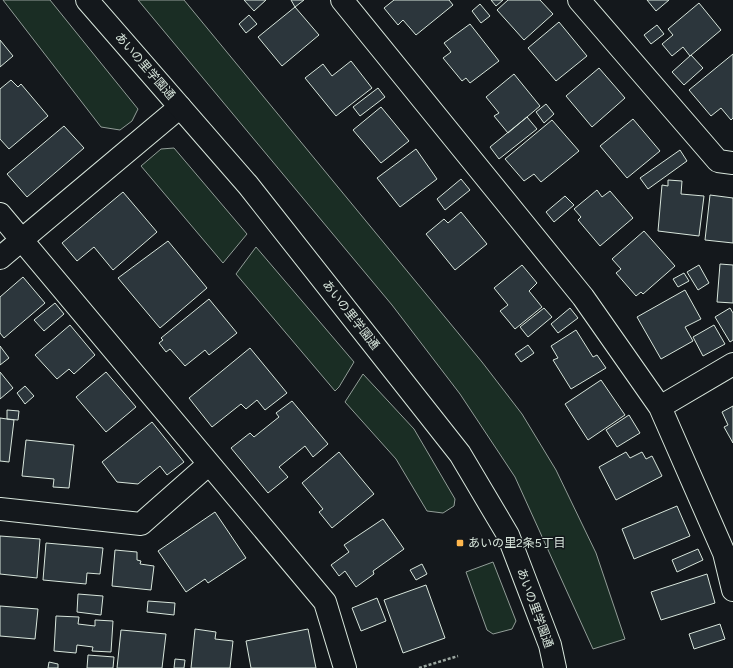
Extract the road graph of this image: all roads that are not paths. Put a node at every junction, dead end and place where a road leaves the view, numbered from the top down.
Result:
1 (87, 0) edge
2 (342, 0) edge
3 (579, 0) edge
4 (180, 107) junction
5 (733, 163) edge
6 (0, 214) edge
7 (21, 240) junction
8 (0, 258) edge
9 (733, 364) edge
10 (660, 407) junction
11 (209, 464) junction
12 (0, 509) edge
13 (729, 553) edge
14 (733, 590) edge
15 (345, 668) edge
16 (555, 668) edge

1 - 4 street, あいの里学園通
2 - 10 street
3 - 5 street
4 - 7 street
4 - 16 street, あいの里学園通
6 - 7 street
7 - 8 street
7 - 11 street
9 - 10 street
10 - 13 street
11 - 12 street
11 - 15 street
13 - 14 street

